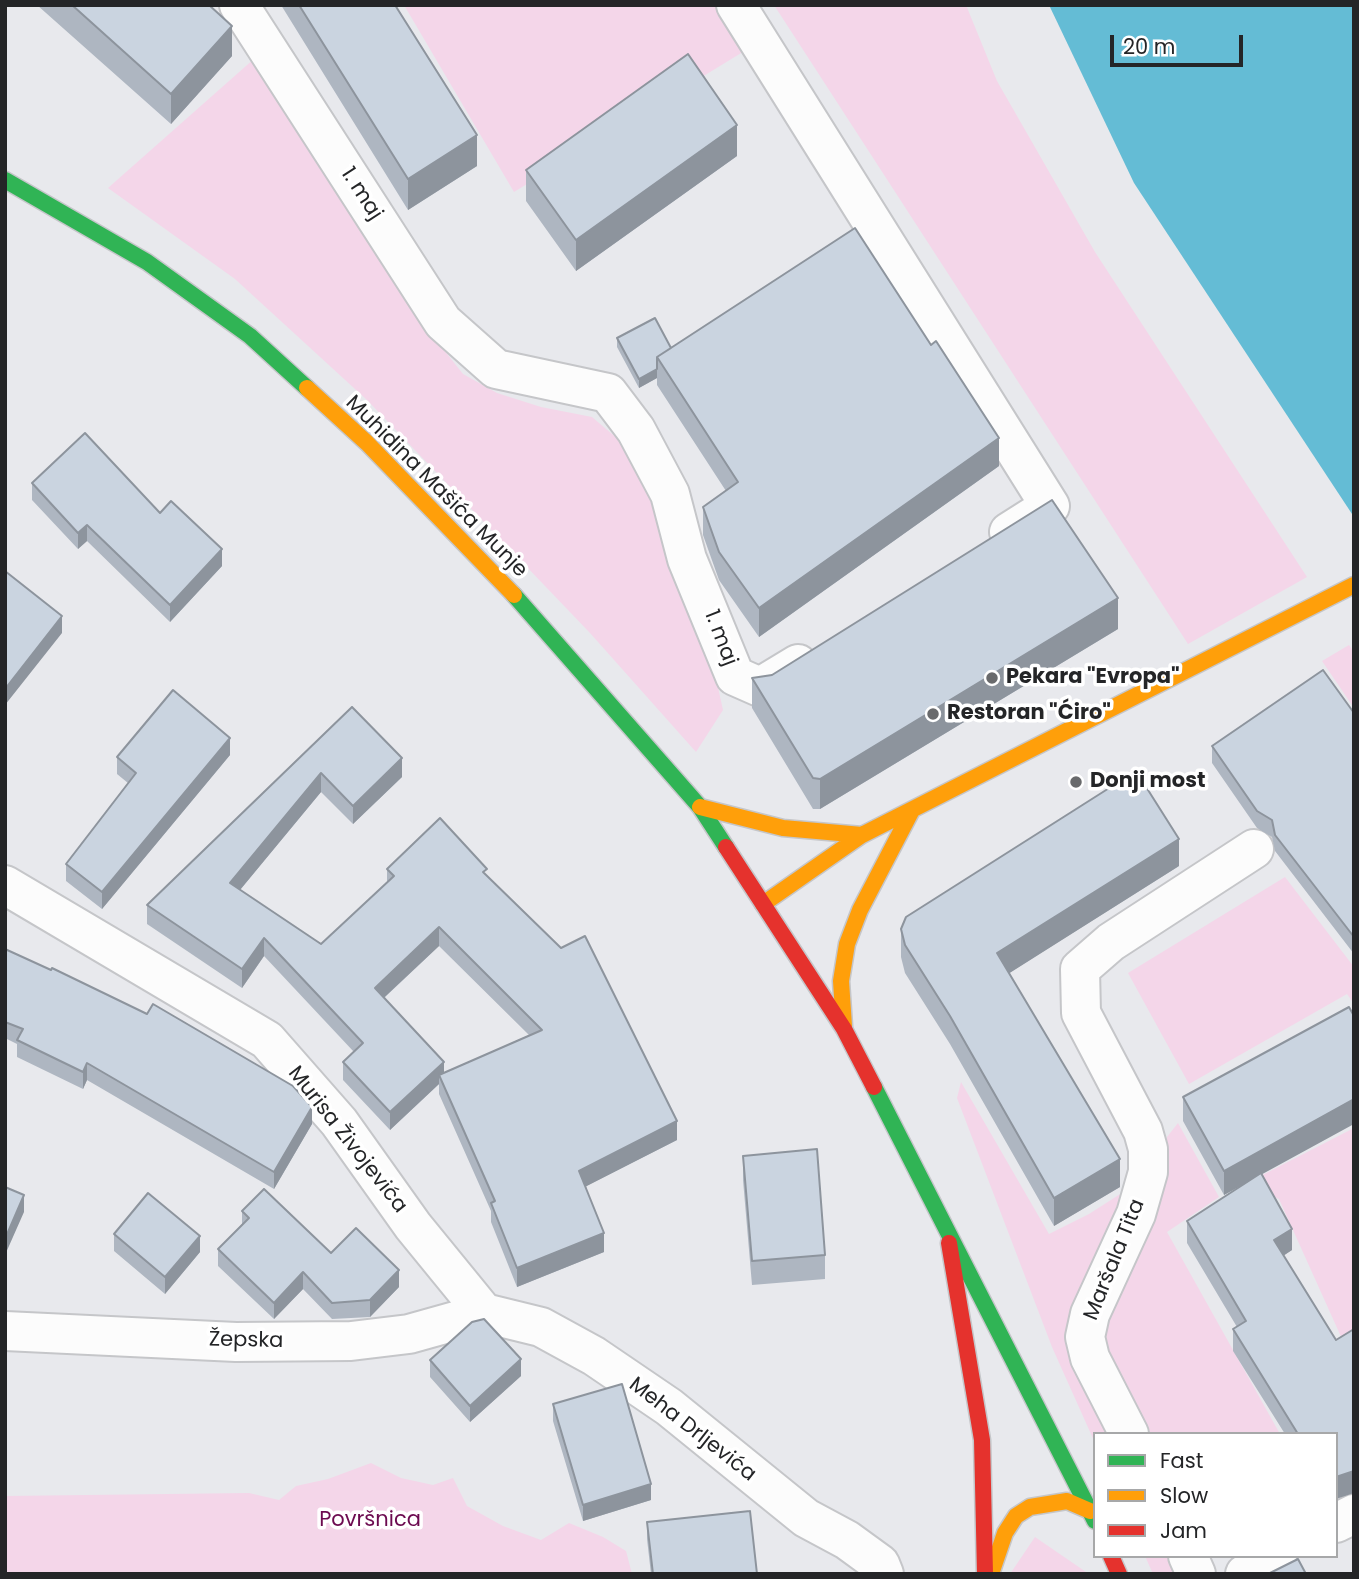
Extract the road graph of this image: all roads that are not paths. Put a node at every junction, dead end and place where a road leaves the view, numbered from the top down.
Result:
1 (239, 5) edge
2 (736, 5) edge
3 (5, 180) edge
4 (981, 549) edge
5 (1354, 585) edge
6 (830, 644) edge
7 (700, 807) junction
8 (911, 812) junction
9 (862, 835) junction
10 (1254, 849) dead end
11 (5, 885) edge
12 (763, 904) junction
13 (844, 1029) junction
14 (946, 1230) junction
15 (484, 1313) junction
16 (5, 1331) edge
17 (1128, 1432) edge
18 (1354, 1514) edge
19 (1093, 1516) edge
20 (1338, 1523) edge
21 (1112, 1558) edge
22 (1189, 1558) edge
23 (1273, 1558) edge
24 (884, 1574) edge
25 (985, 1574) edge
26 (991, 1574) edge
27 (1119, 1574) edge
28 (1196, 1574) edge
29 (1245, 1574) edge

1 - 6 street, 1. maj
2 - 4 street
3 - 7 main road, Muhidina Mašića Munje
5 - 8 main road
7 - 9 main road
7 - 12 main road, Muhidina Mašića Munje
8 - 9 main road
8 - 13 main road
9 - 12 main road
10 - 17 street, Maršala Tita
11 - 15 street, Murisa Živojevića
12 - 13 main road
13 - 14 main road
14 - 19 main road
14 - 25 main road
15 - 16 street, Žepska
15 - 24 street, Meha Drljevića
18 - 20 street
19 - 26 main road
21 - 27 main road
22 - 28 street
23 - 29 street

